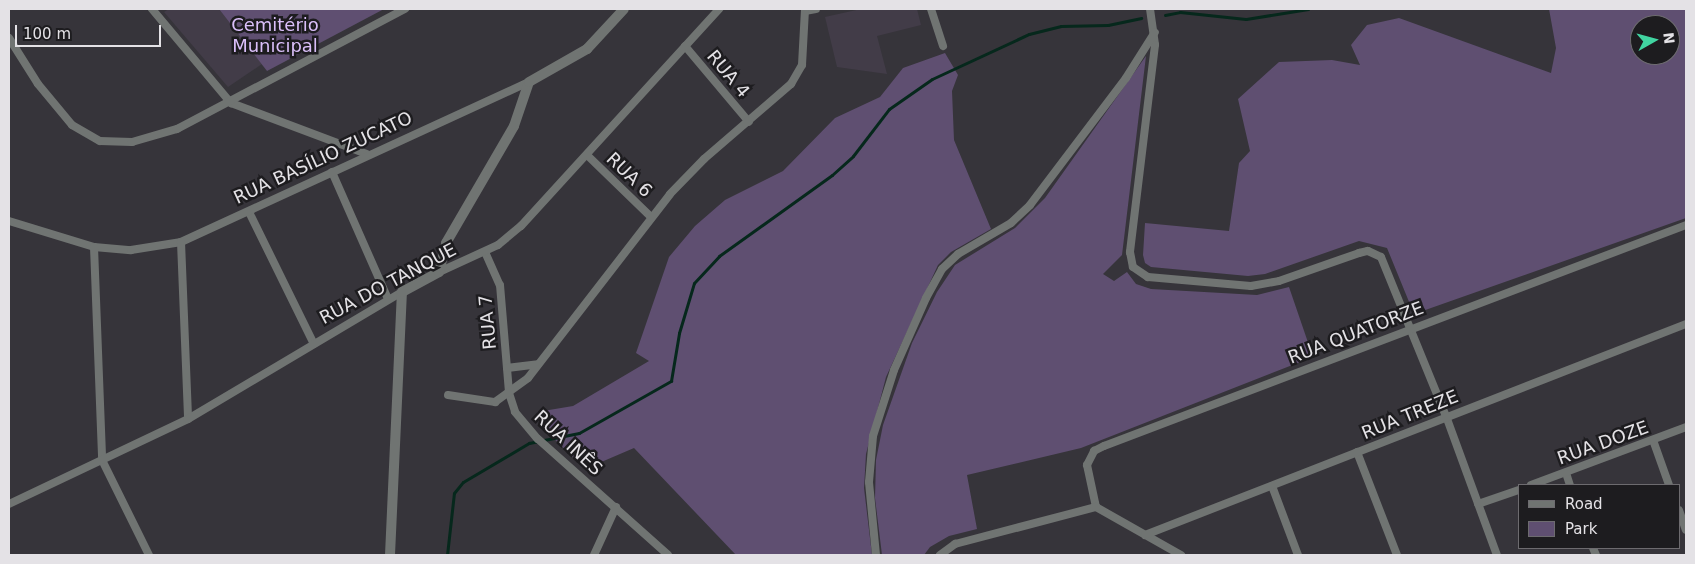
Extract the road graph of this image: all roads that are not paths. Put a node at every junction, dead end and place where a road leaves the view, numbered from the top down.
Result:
1 (152, 9) edge
2 (405, 9) edge
3 (624, 9) edge
4 (719, 9) edge
5 (816, 9) edge
6 (931, 9) edge
7 (1150, 9) edge
8 (805, 10) edge
9 (1154, 32) junction
10 (9, 38) edge
11 (685, 46) junction
12 (943, 46) dead end
13 (529, 82) junction
14 (230, 103) junction
15 (749, 122) junction
16 (367, 154) junction
17 (587, 155) junction
18 (332, 172) junction
19 (250, 212) junction
20 (651, 217) junction
21 (9, 221) edge
22 (1686, 225) edge
23 (180, 242) junction
24 (94, 247) junction
25 (485, 252) junction
26 (439, 272) junction
27 (402, 292) junction
28 (388, 299) junction
29 (1686, 324) edge
30 (1412, 328) junction
31 (314, 344) junction
32 (538, 364) junction
33 (506, 368) junction
34 (509, 393) junction
35 (448, 395) dead end
36 (1446, 416) junction
37 (188, 419) junction
38 (1686, 427) edge
39 (1653, 440) junction
40 (1357, 452) junction
41 (102, 460) junction
42 (1566, 473) junction
43 (1534, 484) edge
44 (1570, 484) edge
45 (1669, 484) edge
46 (1272, 486) junction
47 (1518, 490) edge
48 (9, 504) edge
49 (1478, 504) junction
50 (616, 507) junction
51 (1096, 507) junction
52 (1680, 513) edge
53 (1686, 530) edge
54 (1145, 535) junction
55 (149, 555) edge
56 (390, 555) edge
57 (594, 555) edge
58 (668, 555) edge
59 (876, 555) edge
60 (940, 555) edge
61 (1181, 555) edge
62 (1298, 555) edge
63 (1397, 555) edge
64 (1497, 555) edge

1 - 14 street
2 - 14 street
3 - 13 street, RUA BASÍLIO ZUCATO
4 - 11 street, RUA DO TANQUE
5 - 8 street
6 - 12 street
7 - 9 street
8 - 15 street
9 - 30 street
9 - 59 street
10 - 14 street
11 - 15 street, RUA 4
11 - 17 street, RUA DO TANQUE
13 - 16 street, RUA BASÍLIO ZUCATO
13 - 26 street
14 - 16 street
15 - 20 street
16 - 18 street, RUA BASÍLIO ZUCATO
17 - 20 street, RUA 6
17 - 25 street, RUA DO TANQUE
18 - 19 street, RUA BASÍLIO ZUCATO
18 - 28 street
19 - 23 street, RUA BASÍLIO ZUCATO
19 - 31 street
20 - 32 street
21 - 24 street, RUA BASÍLIO ZUCATO
22 - 30 street, RUA QUATORZE
23 - 24 street, RUA BASÍLIO ZUCATO
23 - 37 street
24 - 41 street
25 - 26 street, RUA DO TANQUE
25 - 33 street, RUA 7
26 - 27 street, RUA DO TANQUE
27 - 28 street, RUA DO TANQUE
27 - 56 street
28 - 31 street, RUA DO TANQUE
29 - 36 street, RUA TREZE
30 - 36 street
30 - 51 street, RUA QUATORZE
31 - 37 street, RUA DO TANQUE
32 - 33 street
32 - 34 street
33 - 34 street, RUA 7
34 - 35 street
34 - 50 street, RUA INÊS
36 - 40 street, RUA TREZE
36 - 49 street
37 - 41 street, RUA DO TANQUE
38 - 39 street, RUA DOZE
39 - 42 street, RUA DOZE
39 - 45 street
40 - 46 street, RUA TREZE
40 - 63 street
41 - 48 street, RUA DO TANQUE
41 - 55 street
42 - 43 street, RUA DOZE
42 - 44 street
46 - 54 street, RUA TREZE
46 - 62 street
47 - 49 street
49 - 64 street
50 - 57 street
50 - 58 street, RUA INÊS
51 - 54 street
51 - 60 street
52 - 53 street
54 - 61 street

